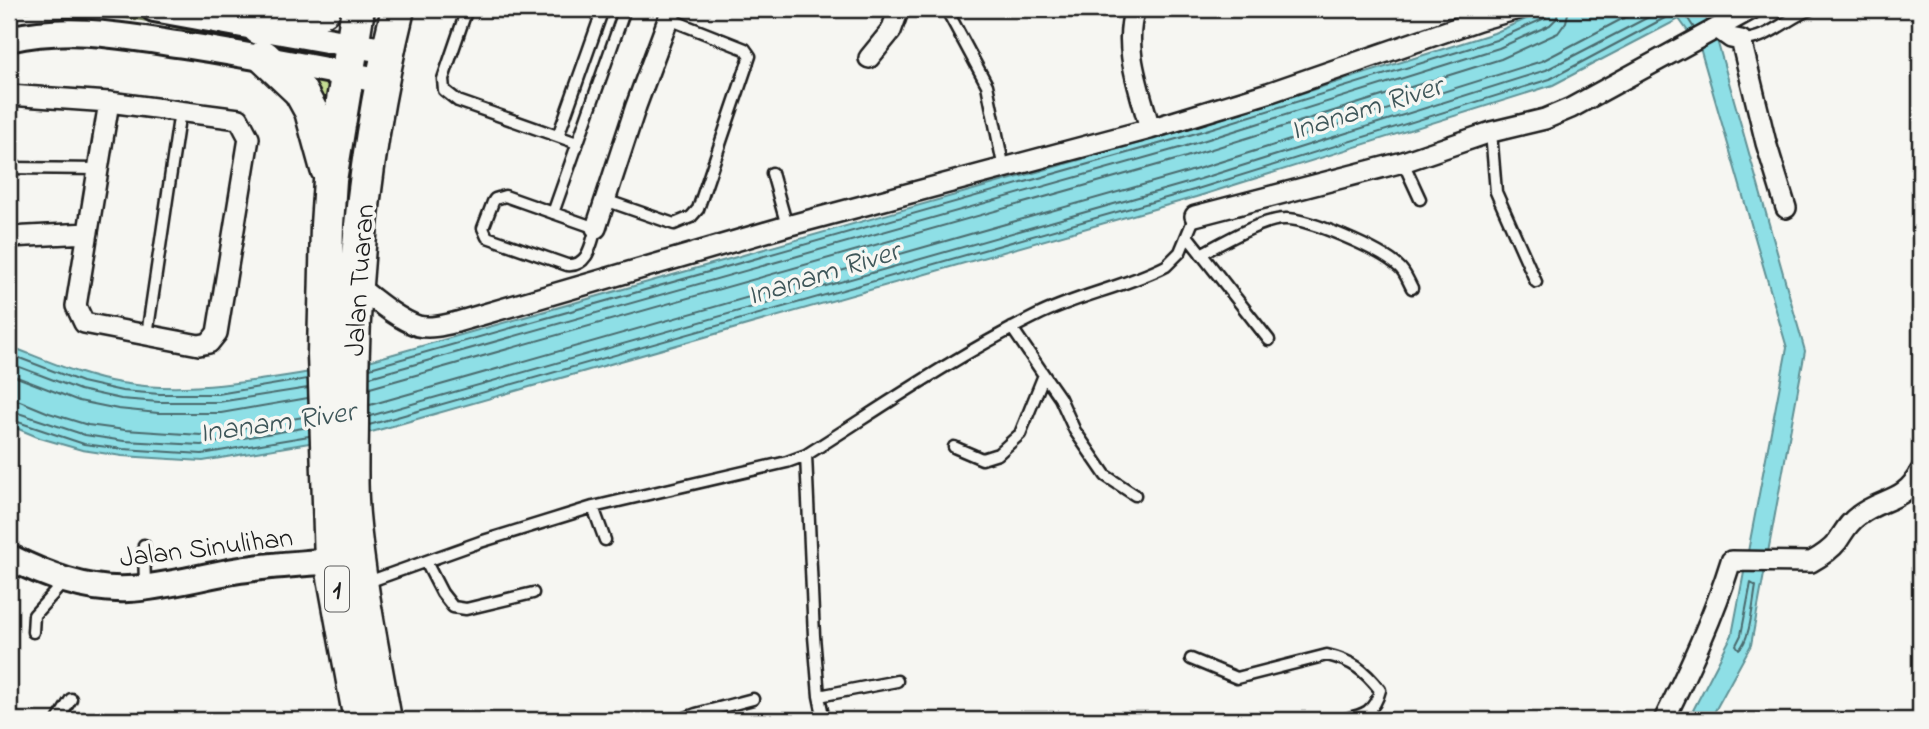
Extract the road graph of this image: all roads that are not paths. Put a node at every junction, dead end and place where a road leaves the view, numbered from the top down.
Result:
1 (154, 9) edge
2 (324, 9) edge
3 (358, 9) edge
4 (398, 9) edge
5 (467, 9) edge
6 (603, 9) edge
7 (625, 9) edge
8 (899, 9) edge
9 (951, 9) edge
10 (1135, 9) edge
11 (1518, 9) edge
12 (1752, 9) edge
13 (1811, 9) edge
14 (670, 14) edge
15 (1717, 27) junction
16 (9, 39) edge
17 (1741, 40) junction
18 (261, 42) junction
19 (869, 58) dead end
20 (349, 59) junction
21 (385, 66) junction
22 (9, 95) edge
23 (109, 102) junction
24 (180, 111) junction
25 (1150, 129) junction
26 (1491, 132) junction
27 (558, 136) junction
28 (577, 143) junction
29 (1404, 162) junction
30 (9, 168) edge
31 (99, 169) junction
32 (1004, 169) junction
33 (772, 173) dead end
34 (331, 180) junction
35 (1420, 199) dead end
36 (605, 200) junction
37 (1786, 208) dead end
38 (553, 213) junction
39 (1195, 216) joint
40 (787, 226) junction
41 (596, 228) junction
42 (88, 233) junction
43 (9, 237) edge
44 (1188, 237) junction
45 (1201, 254) junction
46 (1536, 282) dead end
47 (356, 285) junction
48 (1412, 288) dead end
49 (1012, 328) junction
50 (147, 335) junction
51 (1269, 340) dead end
52 (338, 356) junction
53 (1044, 375) junction
54 (954, 447) dead end
55 (806, 455) junction
56 (340, 456) junction
57 (1920, 472) edge
58 (1135, 495) dead end
59 (593, 507) junction
60 (605, 540) dead end
61 (144, 544) dead end
62 (9, 557) edge
63 (331, 561) junction
64 (426, 562) junction
65 (68, 580) junction
66 (361, 584) junction
67 (145, 587) junction
68 (533, 593) dead end
69 (33, 632) dead end
70 (1191, 659) dead end
71 (897, 681) dead end
72 (819, 696) junction
73 (71, 699) dead end
74 (753, 699) dead end
75 (58, 720) edge
76 (360, 720) edge
77 (385, 720) edge
78 (680, 720) edge
79 (824, 720) edge
80 (1340, 720) edge
81 (1664, 720) edge

1 - 18 street
2 - 18 main road
3 - 20 main road, Jalan Tuaran / 1
4 - 21 main road, Jalan Tuaran / 1
5 - 27 lane
6 - 27 lane
7 - 28 lane
8 - 19 street
9 - 32 lane
10 - 25 street
11 - 25 street
12 - 15 street
13 - 17 lane
14 - 36 street
14 - 36 lane
15 - 17 street
15 - 26 street
16 - 18 street
17 - 37 street
18 - 20 street
18 - 34 main road
20 - 21 street
20 - 34 main road, Jalan Tuaran / 1
21 - 47 main road, Jalan Tuaran / 1
22 - 23 street
23 - 24 street
23 - 31 street
24 - 50 lane
24 - 50 street
25 - 32 street
26 - 29 street
26 - 46 lane
27 - 28 lane
28 - 38 lane
29 - 35 lane
29 - 39 street
30 - 31 lane
31 - 42 street
32 - 40 street
33 - 40 lane
34 - 52 main road, Jalan Tuaran / 1
36 - 41 street
38 - 41 lane
38 - 41 lane
39 - 44 lane
40 - 47 street
42 - 43 street
42 - 50 street
44 - 45 lane
44 - 49 lane
45 - 48 lane
45 - 51 lane
47 - 52 main road, Jalan Tuaran / 1
49 - 53 lane
49 - 55 lane
52 - 56 main road, Jalan Tuaran / 1
53 - 54 lane
53 - 58 lane
55 - 59 lane
55 - 72 lane
56 - 63 main road, Jalan Tuaran / 1
56 - 66 main road, Jalan Tuaran / 1
57 - 81 street
59 - 60 lane
59 - 64 lane
61 - 67 lane
62 - 65 street, Jalan Sinulihan
63 - 67 street, Jalan Sinulihan
63 - 76 main road, Jalan Tuaran / 1
64 - 66 lane
64 - 68 lane
65 - 67 street, Jalan Sinulihan
65 - 69 lane
66 - 77 main road, Jalan Tuaran / 1
70 - 80 lane
71 - 72 lane
72 - 79 lane
73 - 75 lane
74 - 78 lane

